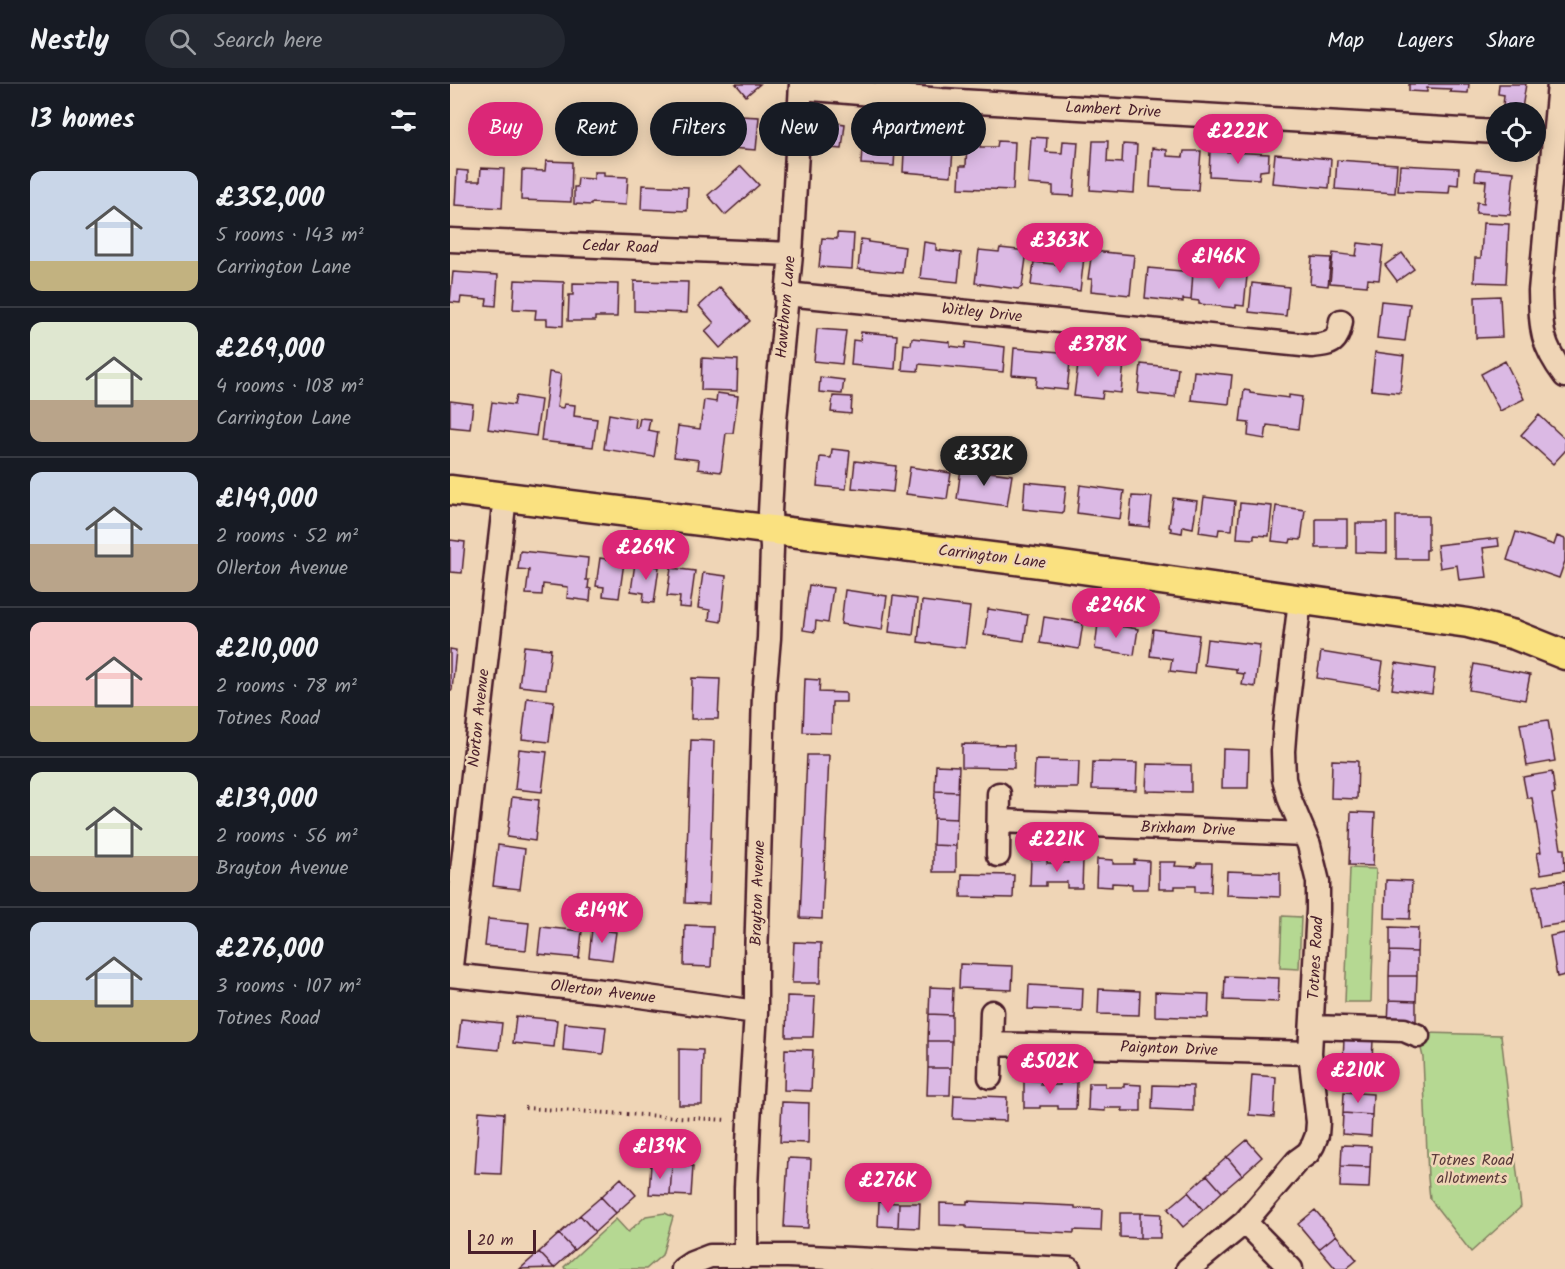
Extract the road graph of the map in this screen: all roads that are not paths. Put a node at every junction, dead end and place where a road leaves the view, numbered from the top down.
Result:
1 (1559, 84) edge
2 (801, 86) edge
3 (1486, 131) edge
4 (1546, 132) edge
5 (1546, 146) edge
6 (1555, 231) edge
7 (450, 240) edge
8 (791, 254) junction
9 (786, 294) junction
10 (1341, 321) dead end
11 (1565, 376) edge
12 (450, 490) edge
13 (505, 497) junction
14 (770, 530) junction
15 (1299, 600) junction
16 (1565, 655) edge
17 (999, 794) dead end
18 (999, 821) junction
19 (1304, 834) junction
20 (998, 855) dead end
21 (450, 975) edge
22 (756, 1012) junction
23 (992, 1012) dead end
24 (1312, 1027) junction
25 (1418, 1036) dead end
26 (991, 1044) junction
27 (1310, 1053) junction
28 (990, 1077) dead end
29 (1245, 1222) junction
30 (746, 1257) junction
31 (682, 1269) edge
32 (1069, 1269) edge
33 (1188, 1269) edge
34 (1291, 1269) edge

1 - 4 street
2 - 3 street, Lambert Drive
2 - 8 street, Hawthorn Lane
5 - 6 street
6 - 11 street
7 - 8 street, Cedar Road
8 - 9 street, Hawthorn Lane
9 - 10 street, Witley Drive
9 - 14 street, Hawthorn Lane
12 - 13 main road, Carrington Lane
13 - 14 main road, Carrington Lane
13 - 21 street, Norton Avenue
14 - 15 main road, Carrington Lane
14 - 22 street, Brayton Avenue
15 - 16 main road, Carrington Lane
15 - 19 street, Totnes Road
17 - 18 street
18 - 19 street, Brixham Drive
18 - 20 street
19 - 24 street, Totnes Road
21 - 22 street, Ollerton Avenue
22 - 30 street, Brayton Avenue
23 - 26 street
24 - 25 street
24 - 27 street, Totnes Road
26 - 27 street, Paignton Drive
26 - 28 street
27 - 29 street, Totnes Road
29 - 33 street, Totnes Road
29 - 34 street
30 - 31 street
30 - 32 street

